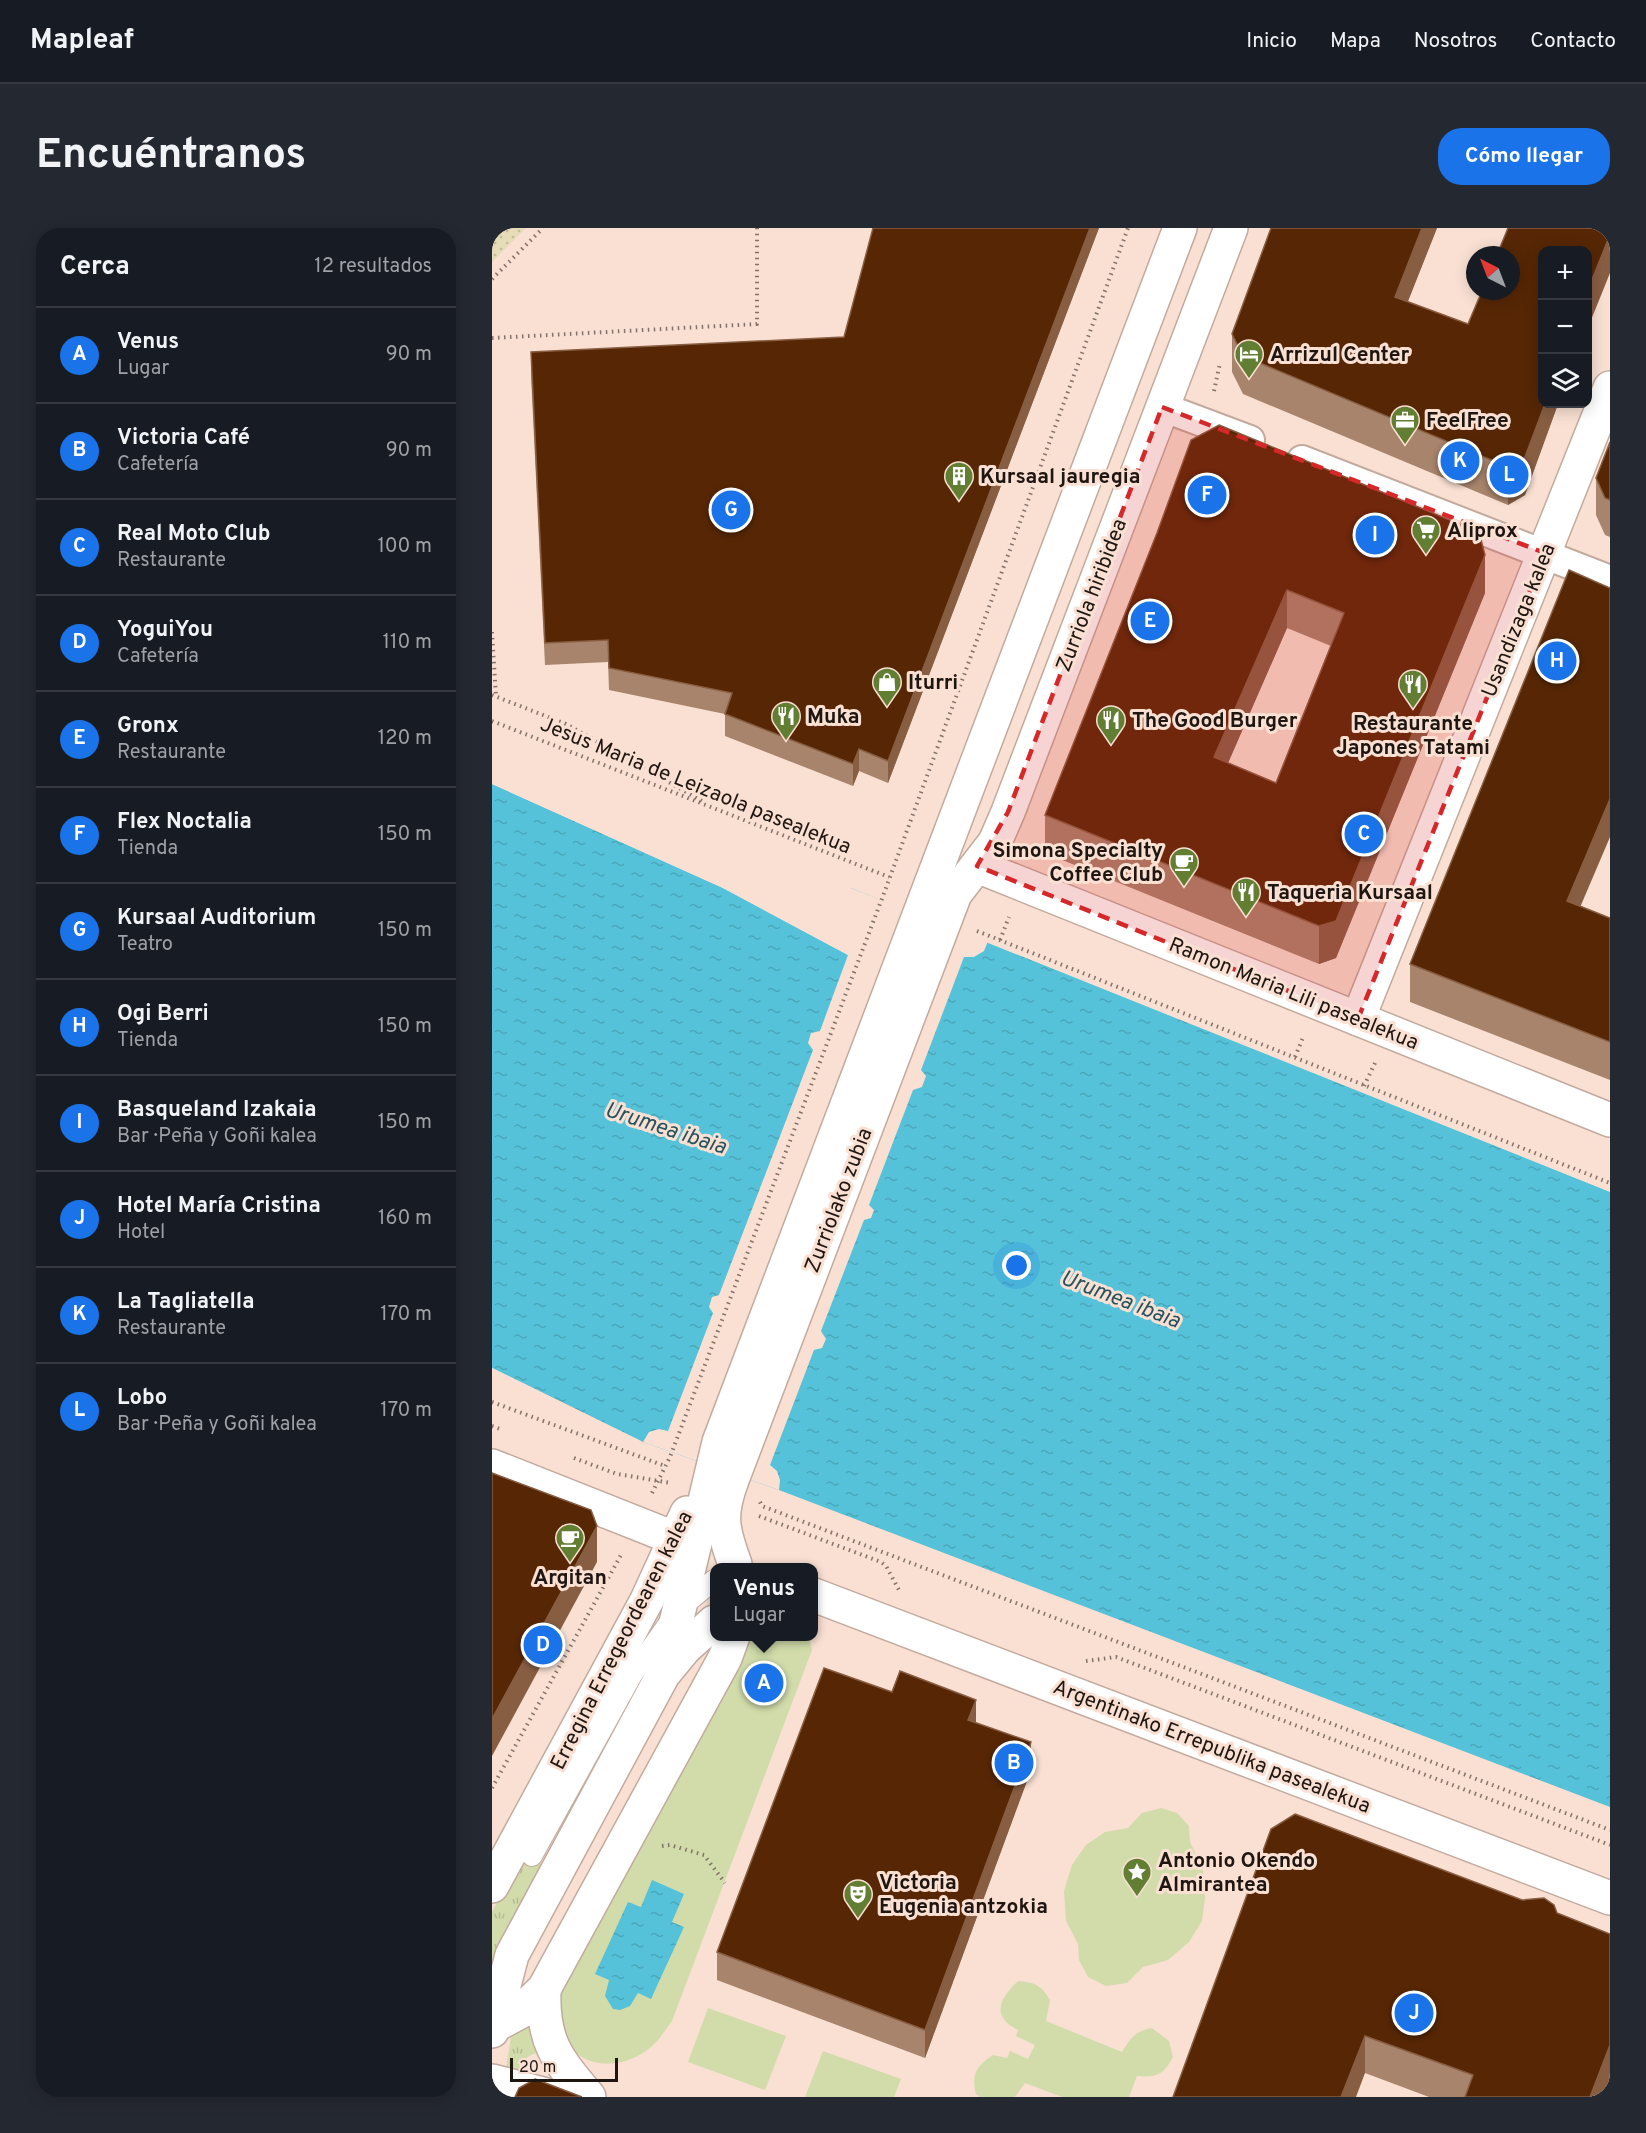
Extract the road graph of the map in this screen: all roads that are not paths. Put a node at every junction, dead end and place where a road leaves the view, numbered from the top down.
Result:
1 (1180, 228) edge
2 (1231, 228) edge
3 (1610, 388) edge
4 (1162, 407) junction
5 (1545, 553) junction
6 (1610, 580) edge
7 (977, 866) junction
8 (946, 920) junction
9 (1358, 1018) junction
10 (1610, 1120) edge
11 (492, 1466) edge
12 (721, 1478) junction
13 (685, 1543) junction
14 (721, 1563) edge
15 (731, 1563) edge
16 (710, 1586) edge
17 (818, 1597) edge
18 (679, 1609) junction
19 (710, 1626) edge
20 (731, 1641) edge
21 (664, 1673) junction
22 (532, 1856) dead end
23 (492, 1886) edge
24 (1610, 1898) edge
25 (544, 1989) junction
26 (492, 2028) edge
27 (492, 2081) edge
28 (554, 2097) edge
29 (589, 2097) edge

1 - 8 main road
2 - 4 main road, Zurriola hiribidea
3 - 5 main road, Usandizaga kalea
4 - 5 street
4 - 7 main road, Zurriola hiribidea
5 - 6 street
5 - 9 main road, Usandizaga kalea
7 - 8 main road, Zurriola hiribidea
7 - 9 main road, Ramon Maria Lili pasealekua
8 - 12 main road, Zurriolako zubia
9 - 10 main road, Ramon Maria Lili pasealekua
11 - 13 main road
12 - 13 main road, Erregina Erregeordearen kalea
12 - 15 main road, Erregina Erregeordearen kalea
13 - 14 main road
13 - 18 main road, Erregina Erregeordearen kalea
13 - 23 main road, Erregina Erregeordearen kalea
16 - 18 lane
17 - 24 main road, Argentinako Errepublika pasealekua
18 - 21 main road, Erregina Erregeordearen kalea
18 - 22 lane
19 - 21 main road
20 - 25 main road, Erregina Erregeordearen kalea
21 - 26 main road, Erregina Erregeordearen kalea
25 - 26 main road, Erregina Erregeordearen kalea
25 - 29 main road
27 - 28 main road

